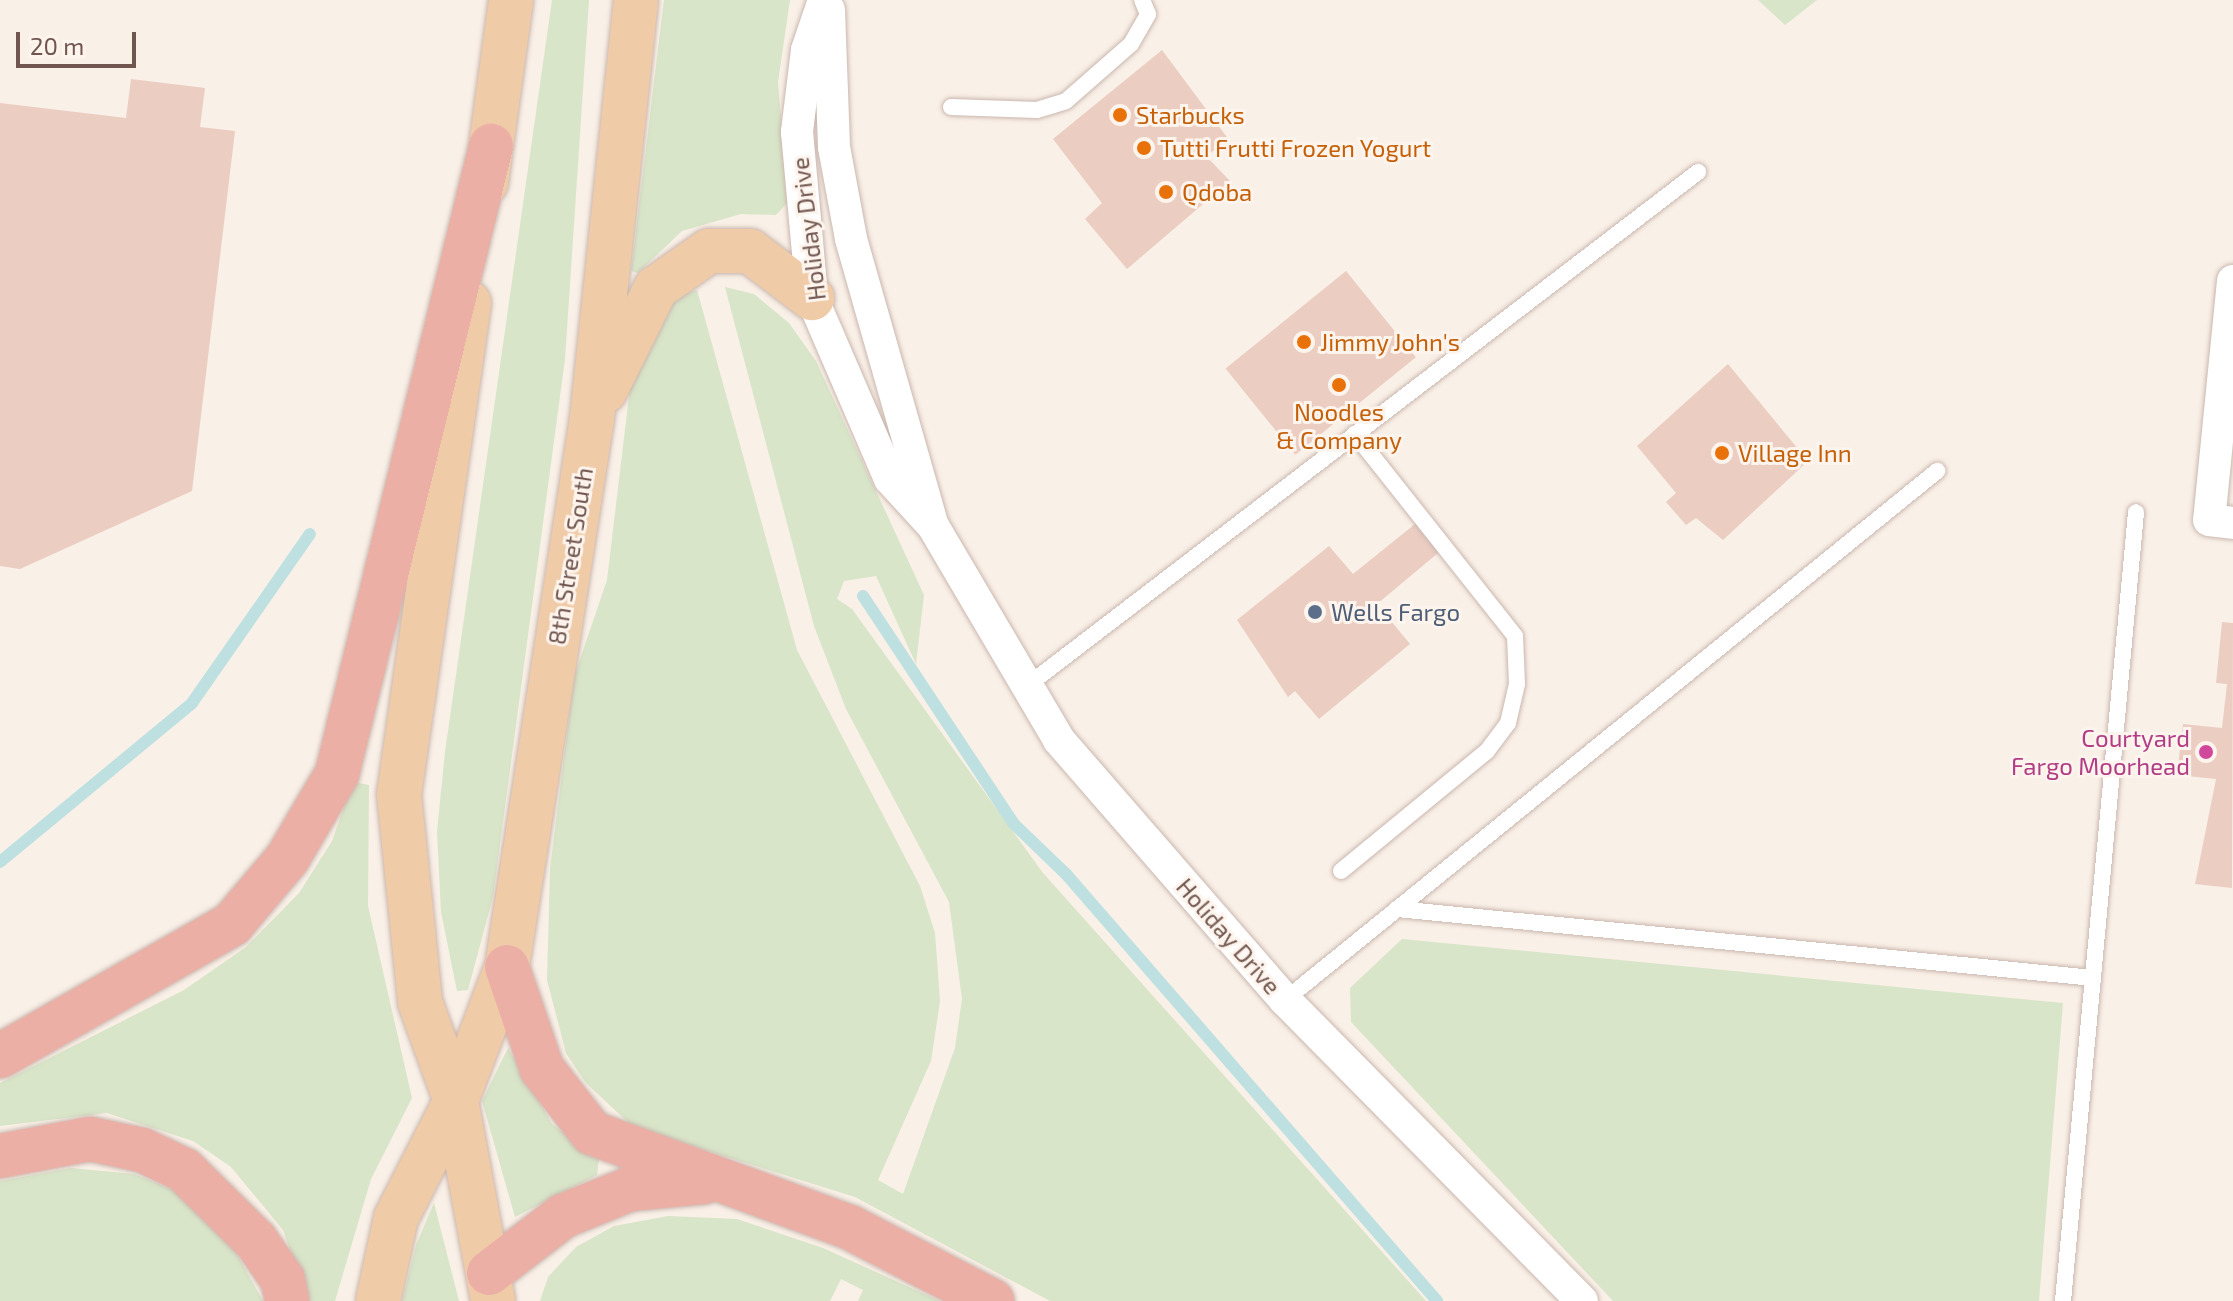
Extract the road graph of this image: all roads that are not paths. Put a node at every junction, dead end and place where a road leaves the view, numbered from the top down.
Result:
1 (511, 0) edge
2 (636, 0) edge
3 (826, 0) edge
4 (1142, 0) edge
5 (951, 107) dead end
6 (491, 146) junction
7 (1698, 172) dead end
8 (2233, 281) edge
9 (812, 298) junction
10 (592, 418) junction
11 (1355, 434) junction
12 (1937, 471) dead end
13 (2136, 512) dead end
14 (2221, 521) edge
15 (933, 526) junction
16 (1028, 685) junction
17 (1341, 871) dead end
18 (1397, 909) junction
19 (507, 967) junction
20 (2093, 978) junction
21 (1285, 1000) junction
22 (0, 1056) edge
23 (456, 1101) junction
24 (0, 1156) edge
25 (711, 1181) junction
26 (491, 1287) edge
27 (287, 1301) edge
28 (378, 1301) edge
29 (992, 1301) edge
30 (1582, 1301) edge
31 (2063, 1301) edge

1 - 6 main road
2 - 10 main road, 8th Street South
3 - 9 street, Holiday Drive
3 - 15 street, Holiday Drive
4 - 5 lane
6 - 22 highway
6 - 23 main road
7 - 11 lane
8 - 14 street
9 - 10 main road
9 - 15 street, Holiday Drive
10 - 19 main road, 8th Street South
11 - 16 lane
11 - 17 lane
12 - 18 lane
13 - 20 lane
15 - 16 street, Holiday Drive
16 - 21 street, Holiday Drive
18 - 20 lane
18 - 21 lane
19 - 23 main road, 8th Street South
19 - 25 highway
20 - 31 lane
21 - 30 street, Holiday Drive
23 - 26 main road
23 - 28 main road, 8th Street South
24 - 27 highway
25 - 26 highway
25 - 29 highway

